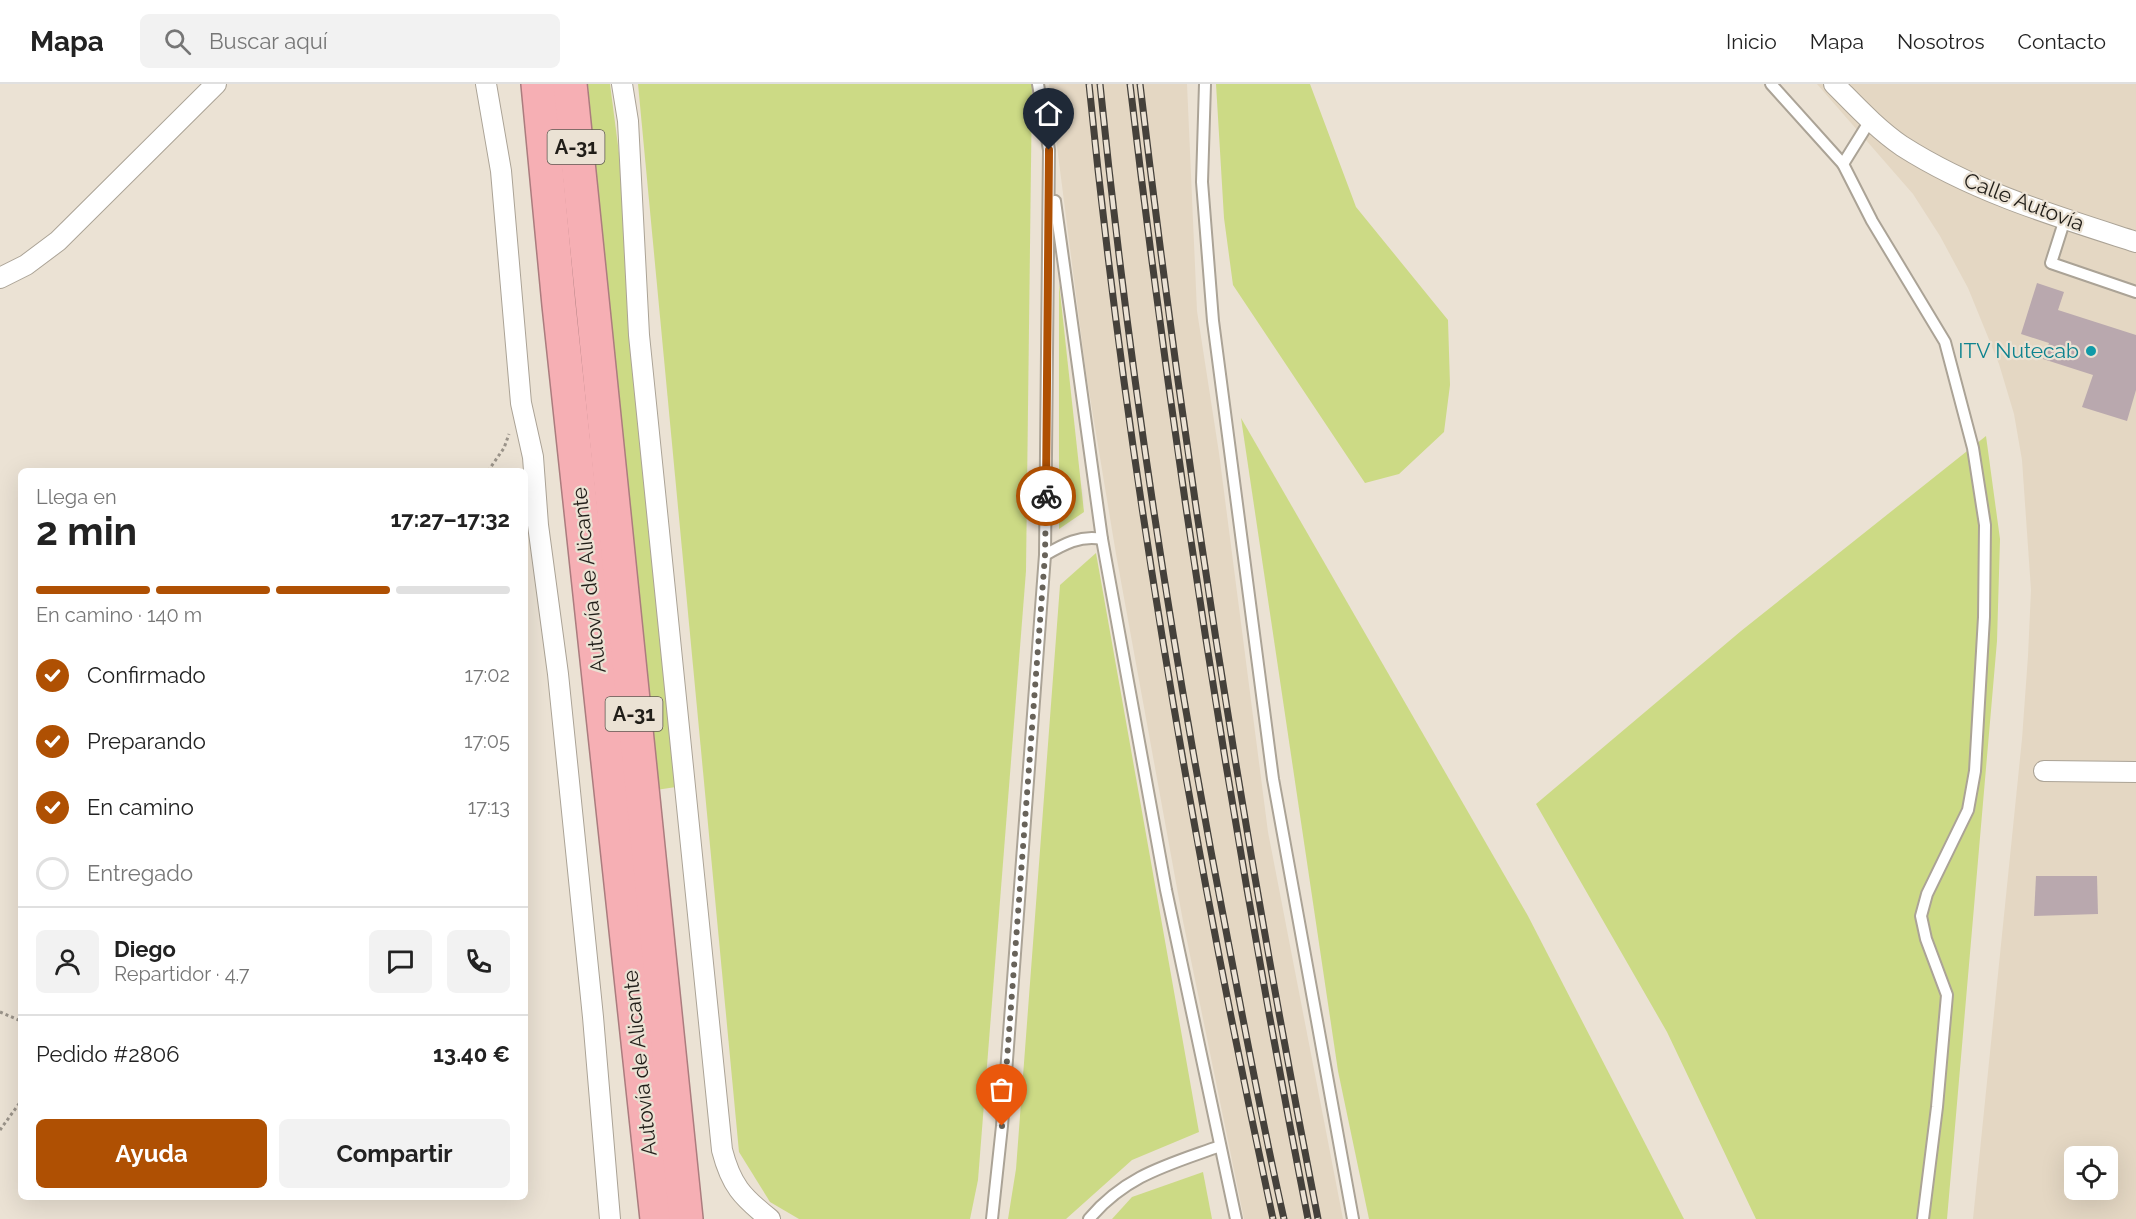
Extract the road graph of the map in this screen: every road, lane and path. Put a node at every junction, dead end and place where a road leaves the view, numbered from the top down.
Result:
1 (216, 84) edge
2 (486, 84) edge
3 (538, 84) edge
4 (570, 84) edge
5 (622, 84) edge
6 (1038, 84) edge
7 (1205, 84) edge
8 (1771, 84) edge
9 (1834, 84) edge
10 (1871, 119) junction
11 (1048, 158) junction
12 (1843, 164) junction
13 (2065, 219) junction
14 (2136, 242) edge
15 (0, 278) edge
16 (2136, 292) edge
17 (521, 403) junction
18 (490, 468) edge
19 (1102, 539) junction
20 (1045, 555) junction
21 (2044, 771) dead end
22 (2136, 772) edge
23 (0, 1012) edge
24 (18, 1020) edge
25 (18, 1105) edge
26 (0, 1130) edge
27 (1220, 1146) junction
28 (610, 1219) edge
29 (657, 1219) edge
30 (686, 1219) edge
31 (770, 1219) edge
32 (992, 1219) edge
33 (1089, 1219) edge
34 (1236, 1219) edge
35 (1353, 1219) edge
36 (1923, 1219) edge

1 - 15 street
2 - 17 street
3 - 29 highway, Autovía de Alicante / A-31
4 - 30 highway, Autovía de Alicante / A-31
5 - 31 street
6 - 11 lane
7 - 35 lane
8 - 12 lane
9 - 10 street, Calle Autovía
10 - 12 lane
10 - 13 street, Calle Autovía
11 - 19 lane
11 - 20 lane
12 - 36 lane
13 - 14 street, Calle Autovía
13 - 16 lane
17 - 18 path
17 - 28 street
19 - 20 lane
19 - 27 lane
20 - 32 lane
21 - 22 street
23 - 24 path
25 - 26 path
27 - 33 lane
27 - 34 lane

